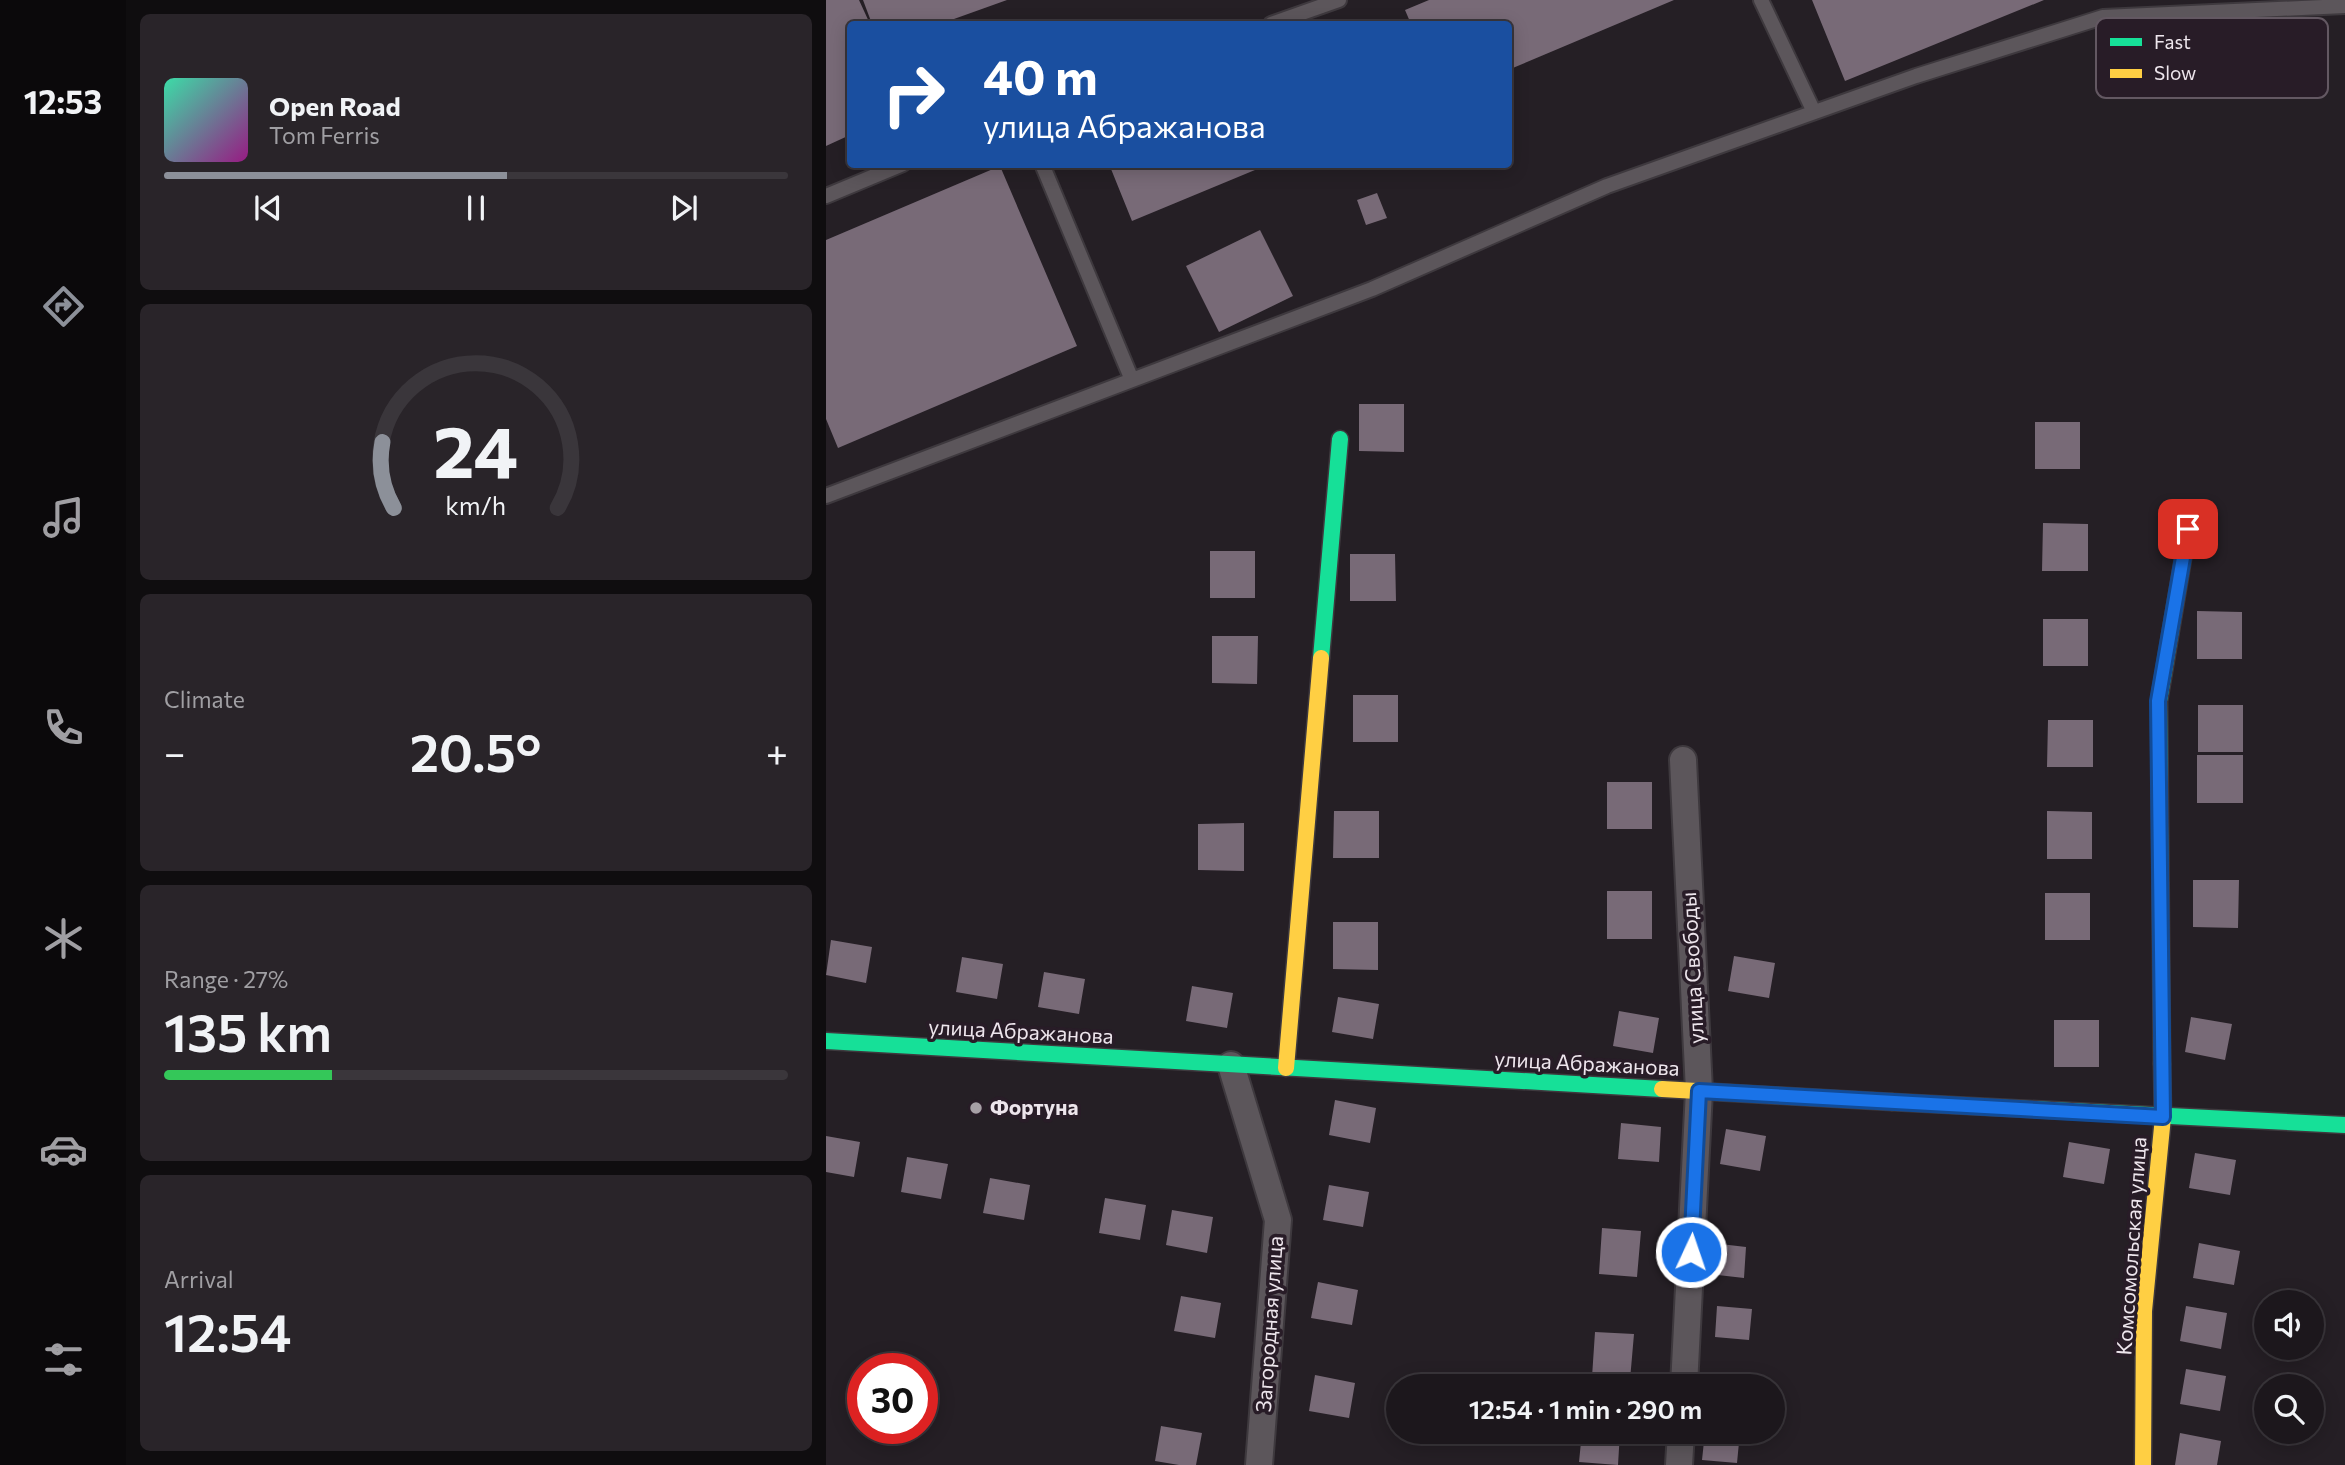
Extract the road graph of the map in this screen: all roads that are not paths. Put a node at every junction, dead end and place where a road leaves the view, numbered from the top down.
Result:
1 (1339, 0) edge
2 (1761, 0) edge
3 (2345, 6) edge
4 (2100, 18) edge
5 (2096, 19) edge
6 (1280, 21) edge
7 (1814, 113) junction
8 (893, 168) edge
9 (1044, 168) edge
10 (826, 196) edge
11 (1132, 380) junction
12 (1340, 439) dead end
13 (826, 496) edge
14 (2188, 529) dead end
15 (1683, 760) dead end
16 (826, 1041) edge
17 (1231, 1065) junction
18 (1286, 1068) junction
19 (1699, 1091) junction
20 (2163, 1117) junction
21 (2345, 1125) edge
22 (1685, 1374) edge
23 (1680, 1444) edge
24 (1259, 1465) edge
25 (1679, 1465) edge
26 (2143, 1465) edge

1 - 6 lane
2 - 7 lane
3 - 4 lane
5 - 7 lane
7 - 11 lane
8 - 10 lane
9 - 11 lane
11 - 13 lane
12 - 18 street
14 - 20 street, Комсомольская улица
15 - 19 street, улица Свободы
16 - 17 street, улица Абражанова
17 - 18 street, улица Абражанова
17 - 24 street, Загородная улица
18 - 19 street, улица Абражанова
19 - 20 street, улица Абражанова
19 - 22 street, улица Свободы
20 - 21 street, улица Абражанова
20 - 26 street, Комсомольская улица
23 - 25 street

